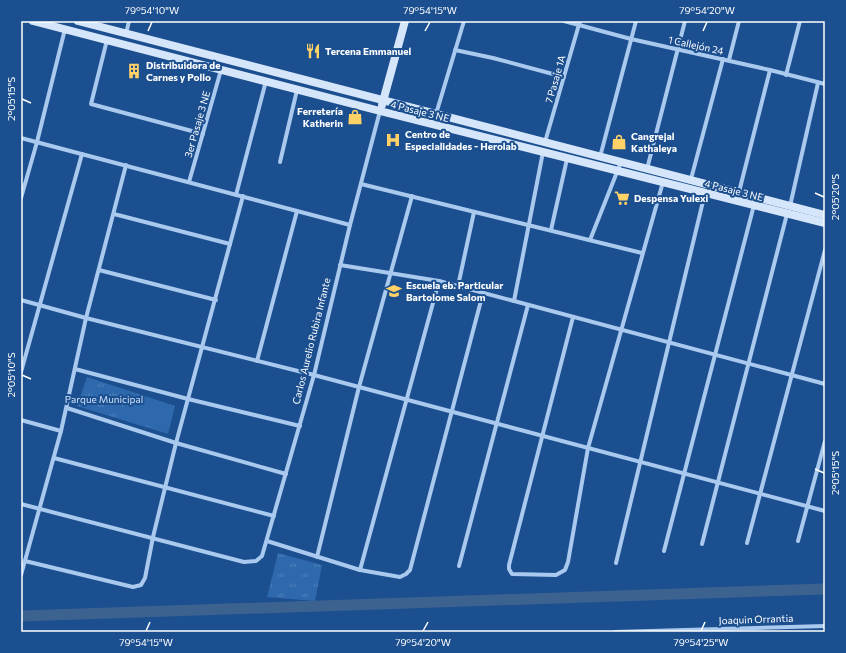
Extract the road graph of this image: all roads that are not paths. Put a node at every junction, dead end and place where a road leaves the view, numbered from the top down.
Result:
1 (33, 21) edge
2 (78, 21) edge
3 (129, 21) edge
4 (405, 21) edge
5 (464, 21) edge
6 (564, 21) edge
7 (636, 21) edge
8 (685, 21) edge
9 (740, 21) edge
10 (800, 21) edge
11 (580, 23) edge
12 (65, 29) junction
13 (126, 34) junction
14 (631, 39) junction
15 (107, 40) junction
16 (455, 50) junction
17 (677, 50) junction
18 (723, 59) junction
19 (729, 60) junction
20 (221, 70) junction
21 (770, 70) junction
22 (786, 75) junction
23 (564, 77) junction
24 (266, 81) junction
25 (818, 82) junction
26 (825, 84) edge
27 (297, 89) junction
28 (383, 100) junction
29 (380, 111) junction
30 (436, 114) junction
31 (203, 134) junction
32 (21, 138) edge
33 (37, 142) junction
34 (545, 142) junction
35 (543, 152) junction
36 (82, 154) junction
37 (600, 156) junction
38 (567, 159) junction
39 (280, 162) dead end
40 (621, 162) junction
41 (126, 165) junction
42 (647, 169) junction
43 (617, 170) junction
44 (691, 179) junction
45 (189, 182) junction
46 (663, 182) junction
47 (361, 184) junction
48 (739, 192) junction
49 (705, 193) junction
50 (236, 195) junction
51 (243, 196) junction
52 (412, 196) junction
53 (21, 198) edge
54 (754, 205) junction
55 (297, 210) junction
56 (788, 210) junction
57 (474, 212) junction
58 (114, 214) junction
59 (825, 215) edge
60 (825, 223) edge
61 (350, 225) junction
62 (528, 225) junction
63 (551, 230) junction
64 (590, 240) junction
65 (230, 244) junction
66 (825, 250) edge
67 (642, 254) junction
68 (340, 265) junction
69 (99, 270) junction
70 (391, 274) junction
71 (439, 281) junction
72 (458, 286) junction
73 (483, 293) junction
74 (21, 300) edge
75 (216, 300) junction
76 (514, 301) junction
77 (40, 305) junction
78 (528, 305) junction
79 (573, 317) junction
80 (86, 318) junction
81 (621, 330) junction
82 (668, 342) junction
83 (203, 347) junction
84 (715, 354) junction
85 (257, 361) junction
86 (748, 363) junction
87 (75, 369) junction
88 (21, 372) edge
89 (314, 375) junction
90 (792, 375) junction
91 (825, 384) edge
92 (359, 387) junction
93 (188, 399) junction
94 (407, 400) junction
95 (67, 408) junction
96 (452, 412) junction
97 (21, 420) edge
98 (497, 424) junction
99 (300, 426) junction
100 (61, 431) junction
101 (543, 436) junction
102 (825, 441) edge
103 (176, 443) junction
104 (588, 448) junction
105 (54, 458) junction
106 (639, 462) junction
107 (286, 474) junction
108 (684, 474) junction
109 (717, 482) junction
110 (165, 487) junction
111 (760, 494) junction
112 (21, 504) edge
113 (807, 506) junction
114 (40, 509) junction
115 (825, 511) edge
116 (274, 516) junction
117 (153, 537) junction
118 (267, 541) junction
119 (798, 541) dead end
120 (747, 543) dead end
121 (702, 544) dead end
122 (664, 551) dead end
123 (317, 557) junction
124 (25, 561) junction
125 (616, 563) dead end
126 (459, 566) dead end
127 (360, 570) junction
128 (21, 575) edge
129 (825, 626) edge
130 (615, 632) edge

1 - 12 street, 4 Pasaje 3 NE
2 - 13 street, 4 Pasaje 3 NE
3 - 13 street
4 - 28 street
5 - 16 street
6 - 11 street, 1 Callejón 24
7 - 14 street
8 - 17 street
9 - 19 street
10 - 22 street
11 - 14 street, 1 Callejón 24
11 - 23 street, 7 Pasaje 1A
12 - 15 street, 4 Pasaje 3 NE
12 - 33 street
13 - 28 street, 4 Pasaje 3 NE
14 - 17 street, 1 Callejón 24
14 - 37 street
15 - 20 street, 4 Pasaje 3 NE
15 - 31 street
16 - 23 street
16 - 30 street
17 - 18 street, 1 Callejón 24
17 - 42 street
18 - 19 street, 1 Callejón 24
18 - 44 street
19 - 21 street, 1 Callejón 24
20 - 24 street, 4 Pasaje 3 NE
20 - 31 street, 3er Pasaje 3 NE
21 - 22 street, 1 Callejón 24
21 - 48 street
22 - 25 street, 1 Callejón 24
23 - 34 street, 7 Pasaje 1A
24 - 27 street, 4 Pasaje 3 NE
24 - 50 street
25 - 26 street, 1 Callejón 24
25 - 56 street
27 - 29 street, 4 Pasaje 3 NE
27 - 39 street
28 - 29 street
28 - 30 street, 4 Pasaje 3 NE
29 - 35 street, 4 Pasaje 3 NE
29 - 47 street, Carlos Aurelio Rubira Infante
30 - 34 street, 4 Pasaje 3 NE
31 - 45 street, 3er Pasaje 3 NE
32 - 33 street
33 - 36 street
33 - 53 street
34 - 37 street, 4 Pasaje 3 NE
35 - 38 street, 4 Pasaje 3 NE
35 - 62 street
36 - 41 street
36 - 77 street
37 - 40 street, 4 Pasaje 3 NE
38 - 43 street, 4 Pasaje 3 NE
38 - 63 street
40 - 42 street, 4 Pasaje 3 NE
40 - 43 street
41 - 45 street
41 - 58 street
42 - 44 street, 4 Pasaje 3 NE
43 - 46 street, 4 Pasaje 3 NE
43 - 64 street
44 - 48 street, 4 Pasaje 3 NE
45 - 50 street
46 - 49 street, 4 Pasaje 3 NE
46 - 67 street
47 - 52 street
47 - 61 street, Carlos Aurelio Rubira Infante
48 - 56 street, 4 Pasaje 3 NE
49 - 54 street, 4 Pasaje 3 NE
49 - 82 street
50 - 51 street
51 - 55 street
51 - 65 street
52 - 57 street
52 - 70 street
54 - 56 street, 4 Pasaje 3 NE
54 - 84 street
55 - 61 street
55 - 85 street
56 - 59 street, 4 Pasaje 3 NE
56 - 60 street, 4 Pasaje 3 NE
56 - 86 street
57 - 62 street
57 - 72 street
58 - 65 street
58 - 69 street
61 - 68 street, Carlos Aurelio Rubira Infante
62 - 63 street
62 - 76 street
63 - 64 street
64 - 67 street
65 - 75 street
66 - 90 street
67 - 81 street
68 - 70 street
68 - 89 street, Carlos Aurelio Rubira Infante
69 - 75 street
69 - 80 street
70 - 71 street
70 - 92 street
71 - 72 street
71 - 94 street
72 - 73 street
73 - 76 street
73 - 96 street
74 - 77 street
75 - 83 street
76 - 78 street
77 - 80 street
77 - 88 street
78 - 79 street
78 - 98 street
79 - 81 street
79 - 101 street
80 - 83 street
80 - 87 street
81 - 82 street
81 - 104 street
82 - 84 street
82 - 106 street
83 - 85 street
83 - 93 street
84 - 86 street
84 - 108 street
85 - 89 street
86 - 90 street
86 - 109 street
87 - 93 street
87 - 95 street
89 - 92 street
89 - 99 street, Carlos Aurelio Rubira Infante
90 - 91 street
90 - 111 street
92 - 94 street
92 - 123 street
93 - 99 street
93 - 103 street
94 - 96 street
94 - 127 street
95 - 100 street
95 - 103 street
96 - 98 street
96 - 127 street
97 - 100 street
98 - 101 street
98 - 126 street
99 - 107 street, Carlos Aurelio Rubira Infante
100 - 105 street
101 - 104 street
101 - 104 street
102 - 113 street
103 - 107 street
103 - 110 street
104 - 106 street
105 - 110 street
105 - 114 street
106 - 108 street
106 - 125 street
107 - 116 street, Carlos Aurelio Rubira Infante
108 - 109 street
108 - 122 street
109 - 111 street
109 - 121 street
110 - 116 street
110 - 117 street
111 - 113 street
111 - 120 street
112 - 114 street
113 - 115 street
113 - 119 street
114 - 117 street
114 - 124 street
116 - 118 street, Carlos Aurelio Rubira Infante
117 - 118 street, Carlos Aurelio Rubira Infante
117 - 124 street
118 - 123 street
123 - 127 street
124 - 128 street
129 - 130 street, Joaquin Orrantia

